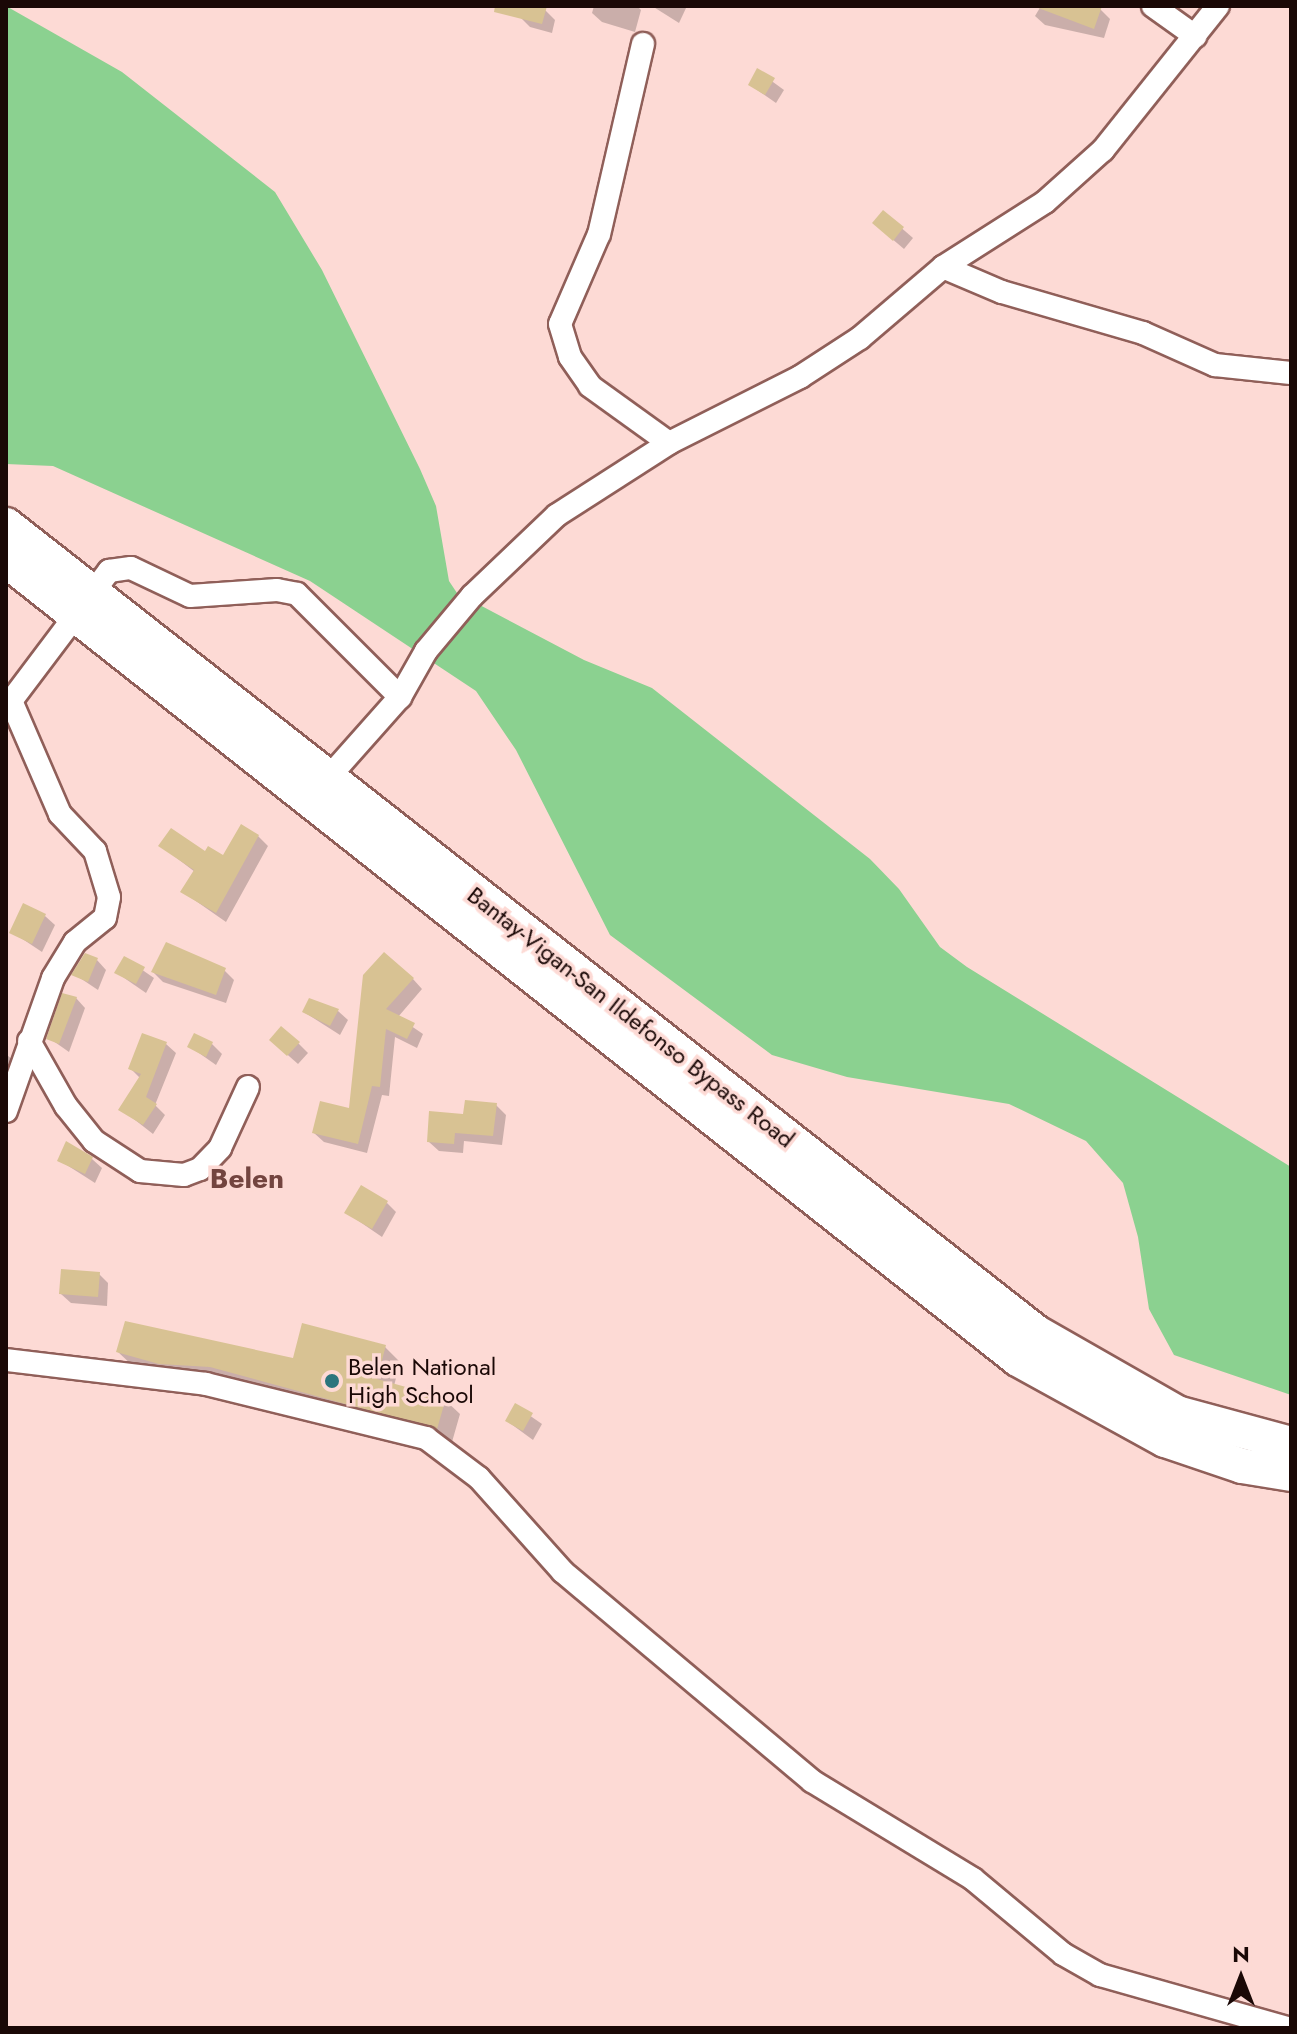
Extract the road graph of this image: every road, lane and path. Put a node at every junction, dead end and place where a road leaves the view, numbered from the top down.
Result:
1 (1153, 6) edge
2 (1218, 6) edge
3 (1195, 36) junction
4 (643, 44) dead end
5 (943, 267) junction
6 (1291, 373) edge
7 (669, 443) junction
8 (6, 525) edge
9 (6, 560) edge
10 (86, 606) junction
11 (400, 697) junction
12 (8, 699) edge
13 (318, 789) junction
14 (29, 1041) junction
15 (248, 1087) dead end
16 (6, 1111) edge
17 (6, 1360) edge
18 (1291, 1444) edge
19 (1291, 1474) edge
20 (1287, 2028) edge

1 - 3 street
2 - 3 street
3 - 5 street
4 - 7 street
5 - 6 street
5 - 7 street
7 - 11 street
8 - 10 main road, Bantay-Vigan-San Ildefonso Bypass Road
9 - 10 main road, Bantay-Vigan-San Ildefonso Bypass Road
10 - 11 street
10 - 12 street
10 - 13 main road, Bantay-Vigan-San Ildefonso Bypass Road
11 - 13 street
12 - 14 street
13 - 18 main road, Bantay-Vigan-San Ildefonso Bypass Road
13 - 19 main road, Bantay-Vigan-San Ildefonso Bypass Road
14 - 15 street
14 - 16 street
17 - 20 street

